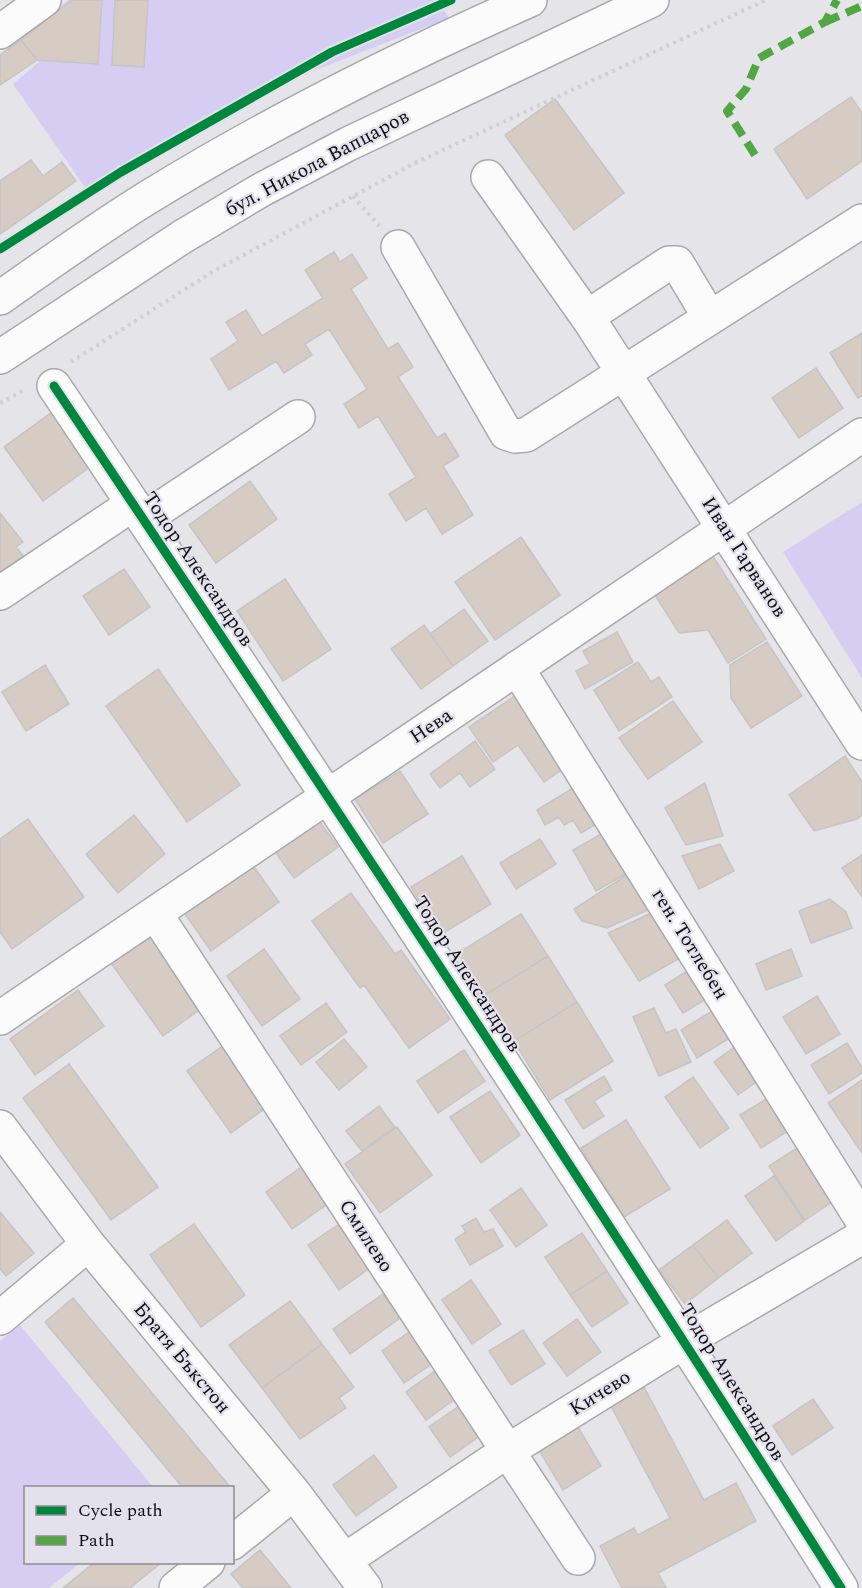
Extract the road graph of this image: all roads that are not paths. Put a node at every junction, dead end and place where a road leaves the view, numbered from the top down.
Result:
1 (44, 0) edge
2 (530, 0) edge
3 (652, 0) edge
4 (494, 7) edge
5 (0, 32) edge
6 (488, 177) dead end
7 (862, 221) edge
8 (398, 247) road end
9 (0, 298) edge
10 (710, 318) junction
11 (590, 321) junction
12 (0, 357) edge
13 (624, 373) junction
14 (49, 380) road end
15 (298, 417) dead end
16 (862, 435) edge
17 (138, 511) junction
18 (725, 527) junction
19 (0, 593) edge
20 (517, 668) junction
21 (862, 743) edge
22 (328, 795) junction
23 (155, 913) junction
24 (0, 1018) edge
25 (0, 1127) edge
26 (862, 1220) edge
27 (862, 1237) edge
28 (88, 1244) junction
29 (0, 1318) edge
30 (685, 1341) junction
31 (506, 1452) junction
32 (294, 1493) junction
33 (234, 1540) edge
34 (578, 1558) dead end
35 (345, 1560) junction
36 (207, 1564) edge
37 (176, 1588) edge
38 (365, 1588) edge
39 (841, 1588) edge

1 - 5 street
2 - 4 street
3 - 12 street, бул. Никола Вапцаров
4 - 9 street
6 - 11 street, Иван Гарванов
7 - 10 street
8 - 13 street
10 - 11 street
10 - 13 street
11 - 13 street, Иван Гарванов
13 - 18 street, Иван Гарванов
14 - 17 street, Тодор Александров
15 - 17 street
16 - 18 street, Нева
17 - 19 street
17 - 22 street, Тодор Александров
18 - 20 street, Нева
18 - 21 street, Иван Гарванов
20 - 22 street, Нева
20 - 26 street, ген. Тотлебен
22 - 23 street, Нева
22 - 30 street, Тодор Александров
23 - 24 street, Нева
23 - 31 street, Смилево
25 - 28 street, Братя Бъкстон
27 - 30 street, Кичево
28 - 29 street
28 - 32 street, Братя Бъкстон
30 - 31 street, Кичево
30 - 39 street, Тодор Александров
31 - 34 street, Смилево
31 - 35 street, Кичево
32 - 33 street
32 - 35 street, Братя Бъкстон
35 - 38 street, Братя Бъкстон
36 - 37 street

